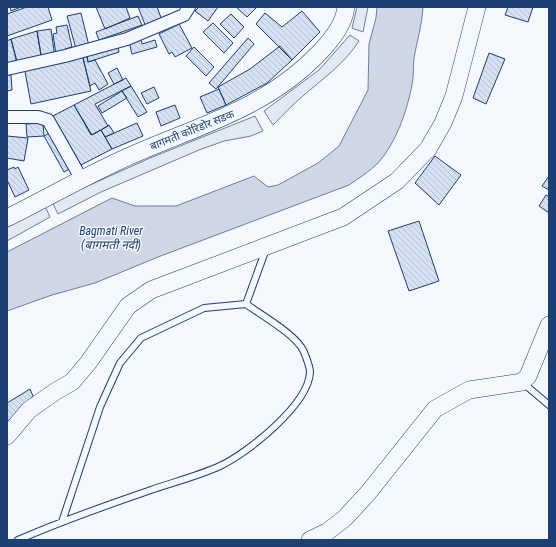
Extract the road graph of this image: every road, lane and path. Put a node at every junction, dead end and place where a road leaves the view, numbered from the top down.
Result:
1 (189, 7) edge
2 (346, 7) edge
3 (477, 7) edge
4 (7, 69) edge
5 (7, 117) edge
6 (82, 180) junction
7 (7, 218) edge
8 (266, 247) junction
9 (246, 304) junction
10 (549, 325) edge
11 (522, 382) junction
12 (549, 405) edge
13 (7, 436) edge
14 (62, 522) junction
15 (18, 540) edge
16 (310, 540) edge

1 - 4 street
2 - 6 main road, बागमती कोरिडोर सडक
3 - 8 main road
5 - 6 street
6 - 7 main road, बागमती कोरिडोर सडक
8 - 9 lane
8 - 13 main road
9 - 14 lane
9 - 14 lane
10 - 11 main road
11 - 12 lane
11 - 16 main road
14 - 15 lane

